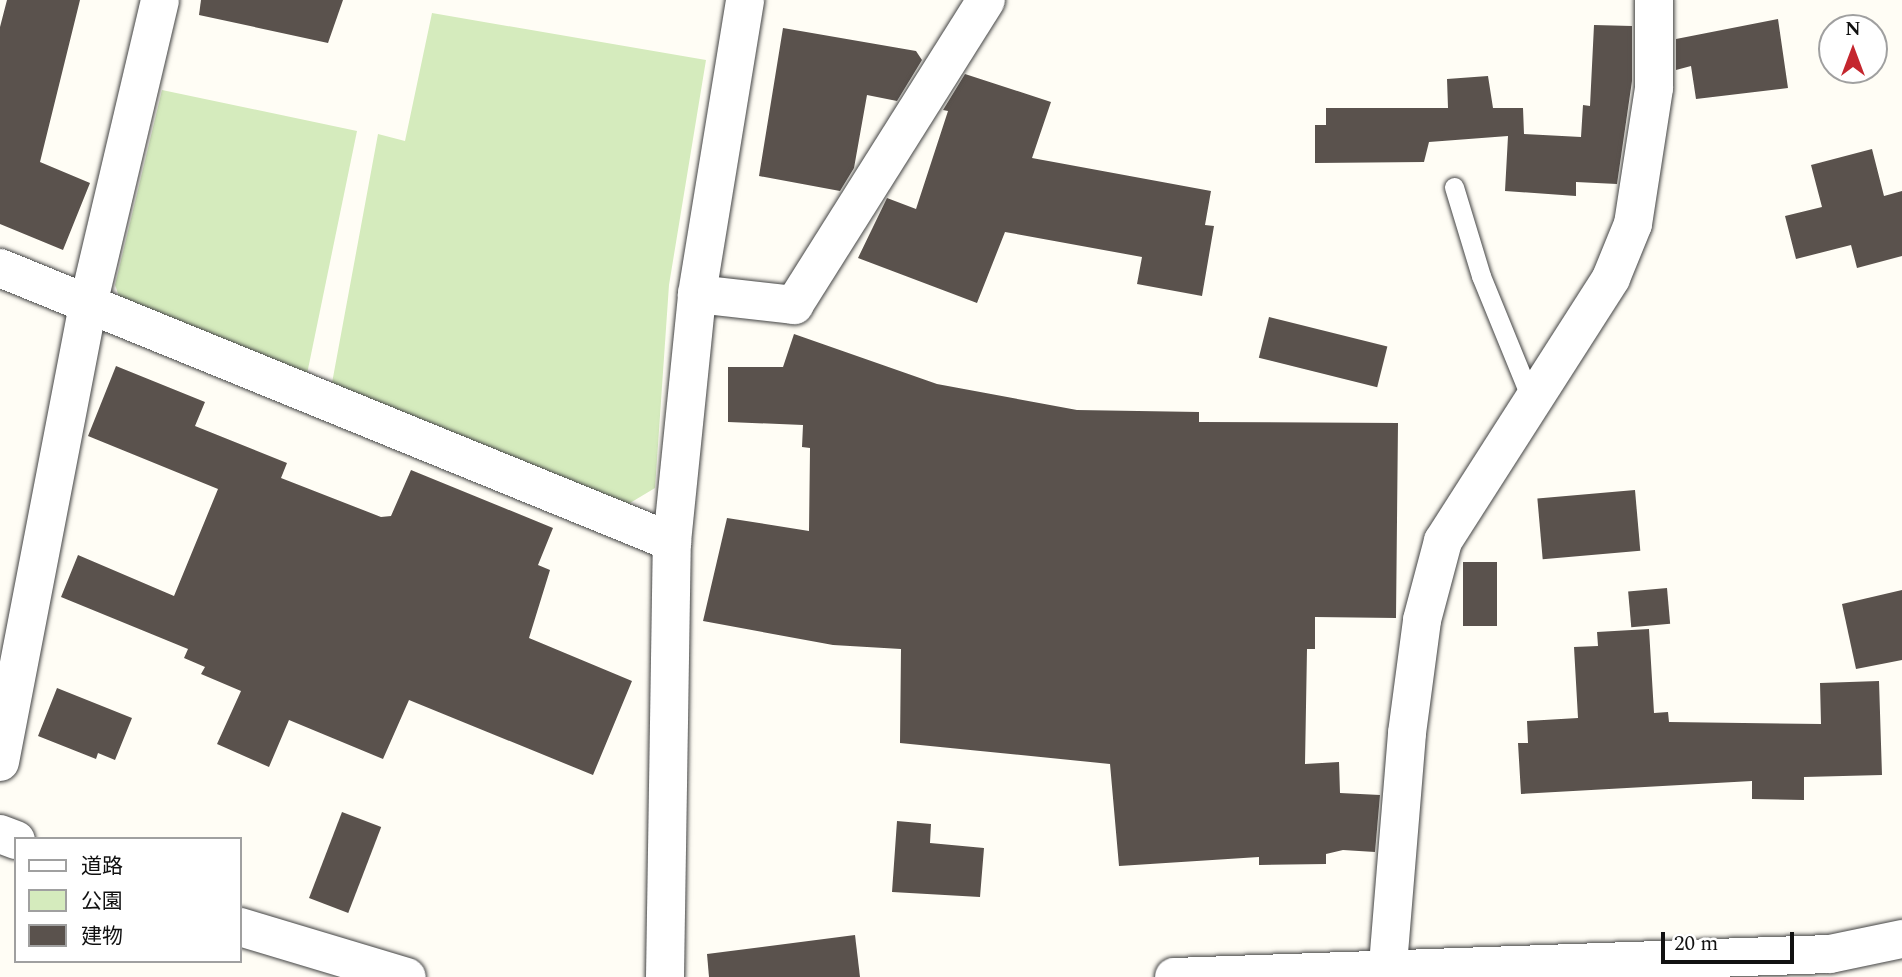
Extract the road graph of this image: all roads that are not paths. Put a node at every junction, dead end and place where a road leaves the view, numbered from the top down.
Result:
1 (160, 0) edge
2 (745, 0) edge
3 (986, 0) edge
4 (1654, 0) edge
5 (1454, 187) dead end
6 (0, 268) edge
7 (697, 294) junction
8 (89, 305) junction
9 (1532, 401) junction
10 (672, 542) junction
11 (0, 762) edge
12 (242, 928) edge
13 (1902, 939) edge
14 (1387, 975) edge
15 (407, 977) edge
16 (665, 977) edge
17 (1174, 977) edge

1 - 8 street
2 - 7 street
3 - 7 street
4 - 9 street
5 - 9 lane
6 - 8 street
7 - 10 street
8 - 10 street
8 - 11 street
9 - 14 street
10 - 16 street
12 - 15 street
13 - 14 street
14 - 17 street

